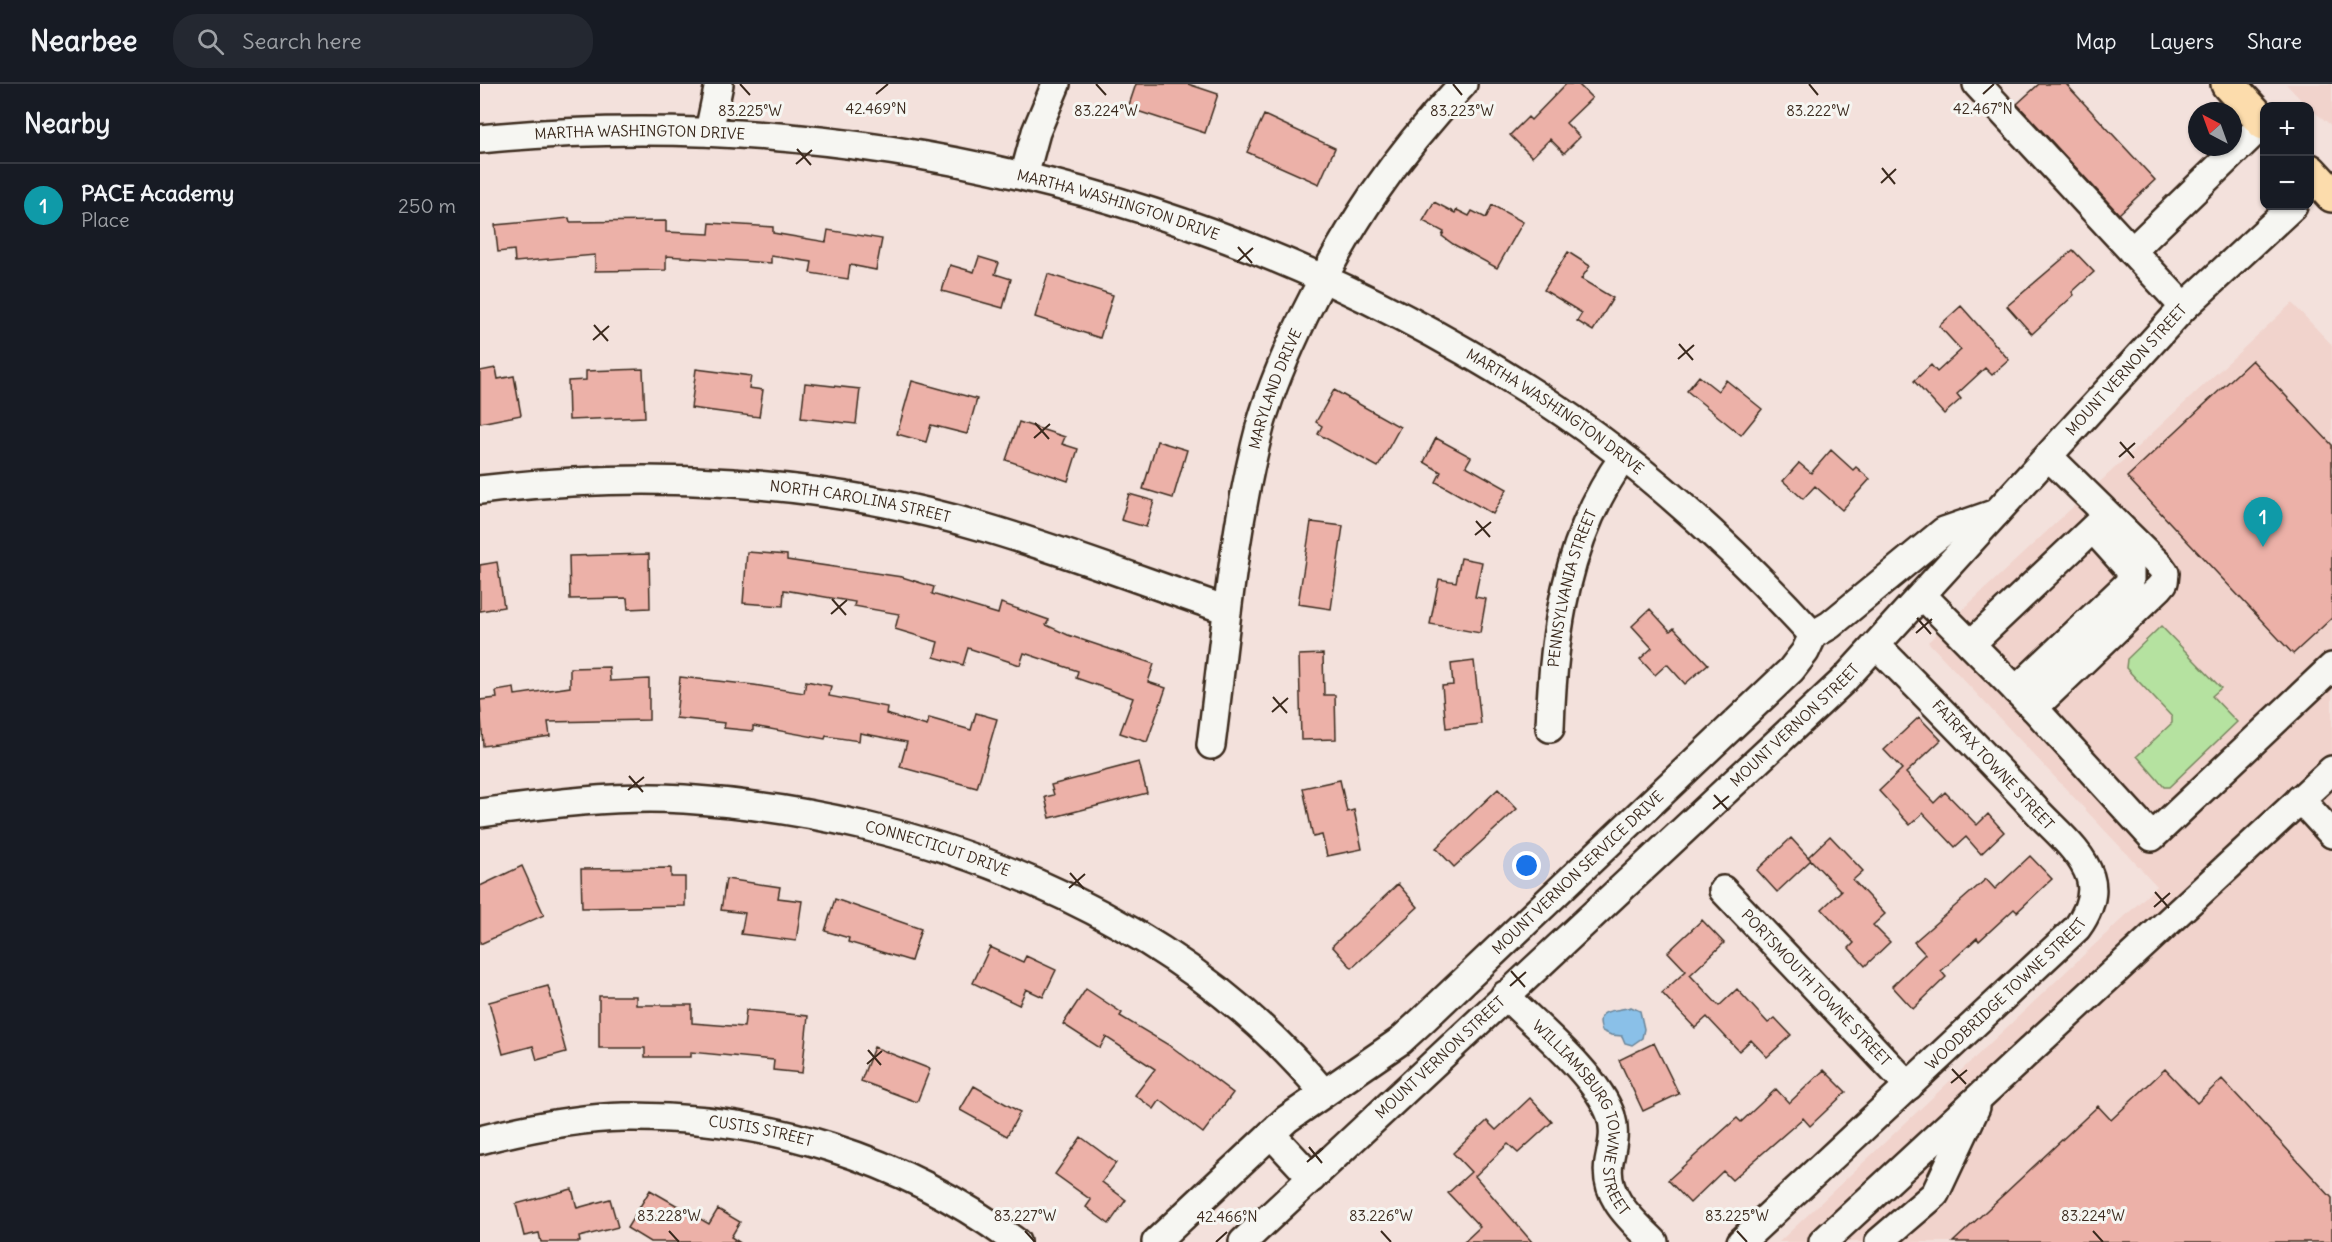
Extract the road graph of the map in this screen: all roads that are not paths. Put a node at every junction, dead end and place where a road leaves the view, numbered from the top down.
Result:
1 (719, 84) edge
2 (1056, 84) edge
3 (1463, 84) edge
4 (1977, 84) edge
5 (2234, 86) edge
6 (2260, 117) edge
7 (2260, 128) edge
8 (709, 132) junction
9 (480, 139) edge
10 (1024, 176) junction
11 (2289, 210) edge
12 (2132, 251) junction
13 (1322, 279) junction
14 (2184, 307) junction
15 (1623, 458) junction
16 (2049, 458) junction
17 (480, 490) edge
18 (2000, 512) junction
19 (2101, 521) junction
20 (1923, 596) junction
21 (1227, 610) junction
22 (1813, 635) junction
23 (1971, 644) junction
24 (1877, 646) junction
25 (2332, 667) edge
26 (2025, 699) junction
27 (1550, 728) dead end
28 (1211, 745) dead end
29 (2332, 770) edge
30 (2300, 799) junction
31 (480, 813) edge
32 (2332, 834) edge
33 (1723, 890) dead end
34 (2091, 895) joint
35 (1505, 995) junction
36 (1909, 1086) junction
37 (1324, 1093) junction
38 (1982, 1094) junction
39 (1271, 1134) junction
40 (480, 1140) edge
41 (1312, 1179) junction
42 (1016, 1242) edge
43 (1156, 1242) edge
44 (1243, 1242) edge
45 (1654, 1242) edge
46 (1741, 1242) edge
47 (1823, 1242) edge
48 (1879, 1242) edge

1 - 8 street
2 - 10 street
3 - 13 street, MARYLAND DRIVE
4 - 12 street
5 - 6 main road
7 - 12 street
8 - 9 street, MARTHA WASHINGTON DRIVE
8 - 10 street, MARTHA WASHINGTON DRIVE
10 - 13 street, MARTHA WASHINGTON DRIVE
11 - 14 street, MOUNT VERNON STREET
12 - 14 street
13 - 15 street, MARTHA WASHINGTON DRIVE
13 - 21 street, MARYLAND DRIVE
14 - 16 street, MOUNT VERNON STREET
15 - 22 street, MARTHA WASHINGTON DRIVE
15 - 27 street, PENNSYLVANIA STREET
16 - 18 street, MOUNT VERNON STREET
16 - 19 street
17 - 21 street, NORTH CAROLINA STREET
18 - 20 street, MOUNT VERNON STREET
18 - 22 street, MOUNT VERNON SERVICE DRIVE
19 - 23 street
19 - 26 street
20 - 23 street
20 - 24 street, MOUNT VERNON STREET
21 - 28 street, MARYLAND DRIVE
22 - 37 street, MOUNT VERNON SERVICE DRIVE
23 - 26 street
24 - 34 street, FAIRFAX TOWNE STREET
24 - 35 street, MOUNT VERNON STREET
25 - 26 street
29 - 30 street
30 - 32 street
30 - 38 street
31 - 37 street, CONNECTICUT DRIVE
33 - 36 street, PORTSMOUTH TOWNE STREET
34 - 36 street, WOODBRIDGE TOWNE STREET
35 - 41 street, MOUNT VERNON STREET
35 - 45 street, WILLIAMSBURG TOWNE STREET
36 - 46 street, WOODBRIDGE TOWNE STREET
37 - 39 street, MOUNT VERNON SERVICE DRIVE
38 - 47 street
38 - 48 street
39 - 41 street
39 - 43 street, MOUNT VERNON SERVICE DRIVE
40 - 42 street, CUSTIS STREET
41 - 44 street, MOUNT VERNON STREET

